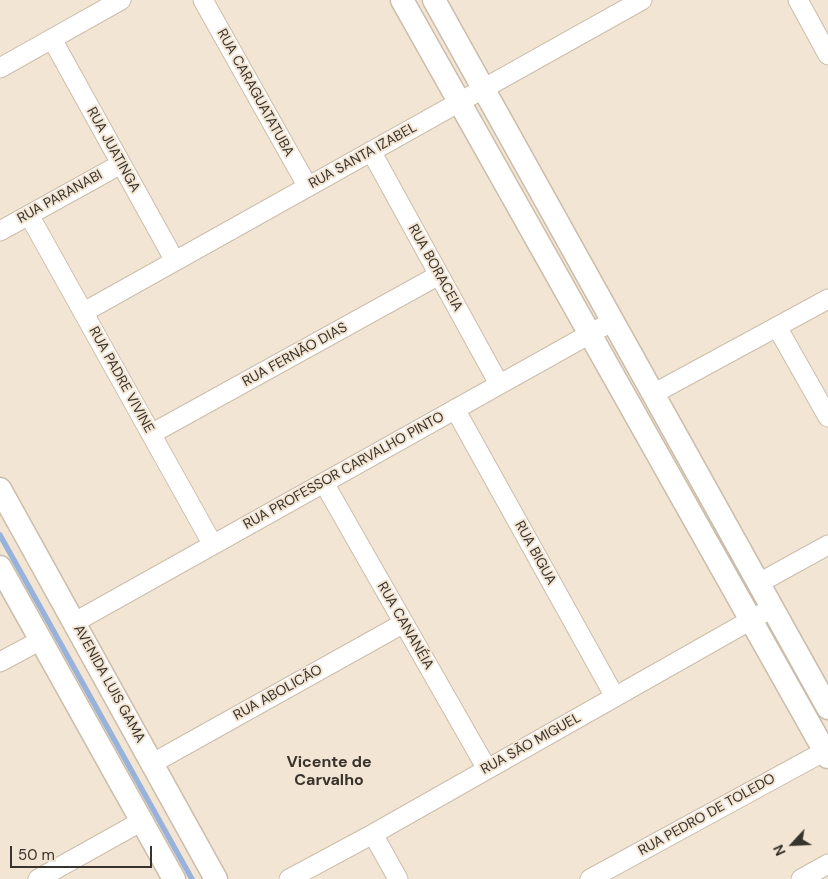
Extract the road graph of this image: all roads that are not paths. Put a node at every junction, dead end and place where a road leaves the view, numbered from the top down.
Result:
1 (122, 0) edge
2 (203, 0) edge
3 (402, 0) edge
4 (434, 0) edge
5 (642, 0) edge
6 (798, 0) edge
7 (52, 39) junction
8 (828, 55) edge
9 (0, 68) edge
10 (483, 88) junction
11 (460, 102) junction
12 (371, 151) junction
13 (121, 164) junction
14 (308, 186) junction
15 (29, 215) junction
16 (0, 231) edge
17 (175, 261) junction
18 (439, 275) junction
19 (828, 299) edge
20 (84, 312) junction
21 (613, 321) junction
22 (778, 327) junction
23 (590, 333) junction
24 (499, 384) junction
25 (654, 394) junction
26 (455, 409) junction
27 (828, 417) edge
28 (151, 434) junction
29 (324, 483) junction
30 (0, 489) edge
31 (212, 545) junction
32 (828, 545) edge
33 (0, 567) edge
34 (759, 583) junction
35 (772, 608) junction
36 (751, 620) junction
37 (75, 622) junction
38 (404, 623) junction
39 (40, 640) junction
40 (0, 662) edge
41 (615, 697) junction
42 (827, 705) edge
43 (826, 754) edge
44 (153, 764) junction
45 (487, 769) junction
46 (142, 821) junction
47 (373, 834) junction
48 (828, 864) edge
49 (38, 879) edge
50 (174, 879) edge
51 (216, 879) edge
52 (289, 879) edge
53 (398, 879) edge
54 (590, 879) edge
55 (801, 879) edge

1 - 7 street
2 - 14 street, RUA CARAGUATATUBA
3 - 11 street
4 - 10 street
5 - 10 street, RUA SANTA IZABEL
6 - 8 street
7 - 9 street
7 - 13 street, RUA JUATINGA
10 - 11 street, RUA SANTA IZABEL
10 - 21 street
11 - 12 street, RUA SANTA IZABEL
11 - 23 street
12 - 14 street, RUA SANTA IZABEL
12 - 18 street, RUA BORACEIA
13 - 15 street, RUA PARANABI
13 - 17 street, RUA JUATINGA
14 - 17 street, RUA SANTA IZABEL
15 - 16 street, RUA PARANABI
15 - 20 street, RUA PADRE VIVINE
17 - 20 street, RUA SANTA IZABEL
18 - 24 street, RUA BORACEIA
18 - 28 street, RUA FERNÃO DIAS
19 - 22 street
20 - 28 street, RUA PADRE VIVINE
21 - 23 street, RUA PROFESSOR CARVALHO PINTO
21 - 25 street
22 - 25 street
22 - 27 street
23 - 24 street, RUA PROFESSOR CARVALHO PINTO
23 - 36 street
24 - 26 street, RUA PROFESSOR CARVALHO PINTO
25 - 34 street
26 - 29 street, RUA PROFESSOR CARVALHO PINTO
26 - 41 street, RUA BIGUA
28 - 31 street, RUA PADRE VIVINE
29 - 31 street, RUA PROFESSOR CARVALHO PINTO
29 - 38 street, RUA CANANÉIA
30 - 37 street, AVENIDA LUIS GAMA
31 - 37 street, RUA PROFESSOR CARVALHO PINTO
32 - 34 street
33 - 39 street
34 - 35 street
35 - 36 street, RUA SÃO MIGUEL
35 - 42 street
36 - 41 street, RUA SÃO MIGUEL
36 - 43 street
37 - 44 street, AVENIDA LUIS GAMA
38 - 44 street, RUA ABOLICÃO
38 - 45 street, RUA CANANÉIA
39 - 40 street
39 - 46 street
41 - 45 street, RUA SÃO MIGUEL
43 - 54 street, RUA PEDRO DE TOLEDO
44 - 51 street, AVENIDA LUIS GAMA
45 - 47 street, RUA SÃO MIGUEL
46 - 49 street
46 - 50 street
47 - 52 street, RUA SÃO MIGUEL
47 - 53 street
48 - 55 street

